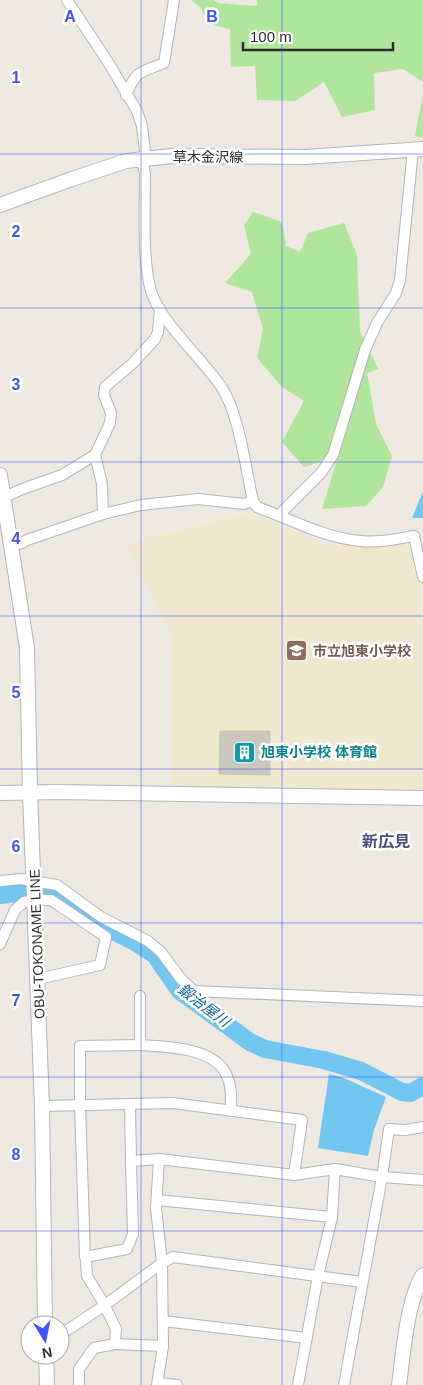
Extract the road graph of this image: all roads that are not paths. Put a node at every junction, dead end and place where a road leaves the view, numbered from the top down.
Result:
1 (67, 0) edge
2 (174, 0) edge
3 (126, 95) junction
4 (418, 150) edge
5 (144, 159) junction
6 (0, 205) edge
7 (160, 309) junction
8 (95, 455) junction
9 (0, 475) edge
10 (4, 497) junction
11 (253, 501) junction
12 (103, 514) junction
13 (279, 515) junction
14 (12, 545) junction
15 (423, 577) edge
16 (0, 793) edge
17 (30, 793) junction
18 (423, 798) edge
19 (0, 881) edge
20 (34, 891) junction
21 (0, 944) edge
22 (38, 979) junction
23 (140, 996) dead end
24 (423, 1001) edge
25 (140, 1045) junction
26 (130, 1104) junction
27 (80, 1105) junction
28 (42, 1106) junction
29 (231, 1111) junction
30 (423, 1127) edge
31 (158, 1160) junction
32 (131, 1161) junction
33 (335, 1169) junction
34 (294, 1175) junction
35 (382, 1177) junction
36 (422, 1181) edge
37 (157, 1200) junction
38 (332, 1217) junction
39 (86, 1261) dead end
40 (162, 1263) junction
41 (423, 1275) edge
42 (318, 1276) junction
43 (362, 1282) junction
44 (105, 1306) junction
45 (45, 1315) edge
46 (163, 1320) junction
47 (70, 1329) edge
48 (308, 1338) junction
49 (115, 1344) junction
50 (163, 1346) junction
51 (46, 1365) edge
52 (158, 1384) edge
53 (47, 1385) edge
54 (79, 1385) edge
55 (176, 1385) edge
56 (298, 1385) edge
57 (344, 1385) edge
58 (399, 1385) edge

1 - 3 street
2 - 3 street
3 - 5 street
4 - 5 main road, 草木金沢線
4 - 13 street
5 - 6 main road, 草木金沢線
5 - 7 street
7 - 8 street
7 - 11 street
8 - 10 street
8 - 12 street
9 - 10 main road, OBU-TOKONAME LINE
10 - 14 main road, OBU-TOKONAME LINE
11 - 12 street
11 - 13 street
12 - 14 street
13 - 15 street
14 - 17 main road, OBU-TOKONAME LINE
16 - 17 main road
17 - 18 main road
17 - 20 main road, OBU-TOKONAME LINE
19 - 20 street
20 - 21 street
20 - 22 main road, OBU-TOKONAME LINE
20 - 22 street
20 - 24 street
22 - 28 main road, OBU-TOKONAME LINE
23 - 25 street
25 - 27 street
25 - 29 street
26 - 27 street
26 - 29 street
26 - 32 street
27 - 28 street
27 - 32 street
28 - 45 main road, OBU-TOKONAME LINE
29 - 34 street
30 - 35 street
31 - 32 street
31 - 34 street
31 - 37 street
33 - 34 street
33 - 35 street
33 - 38 street
35 - 36 street
35 - 43 street
37 - 38 street
37 - 40 street
38 - 42 street
39 - 44 street
40 - 42 street
40 - 44 street
40 - 46 street
41 - 58 main road
42 - 43 street
42 - 48 street
43 - 57 street
44 - 47 street
44 - 49 street
46 - 48 street
46 - 50 street
48 - 56 street
49 - 50 street
49 - 54 street
50 - 52 street
51 - 53 main road
52 - 55 street

